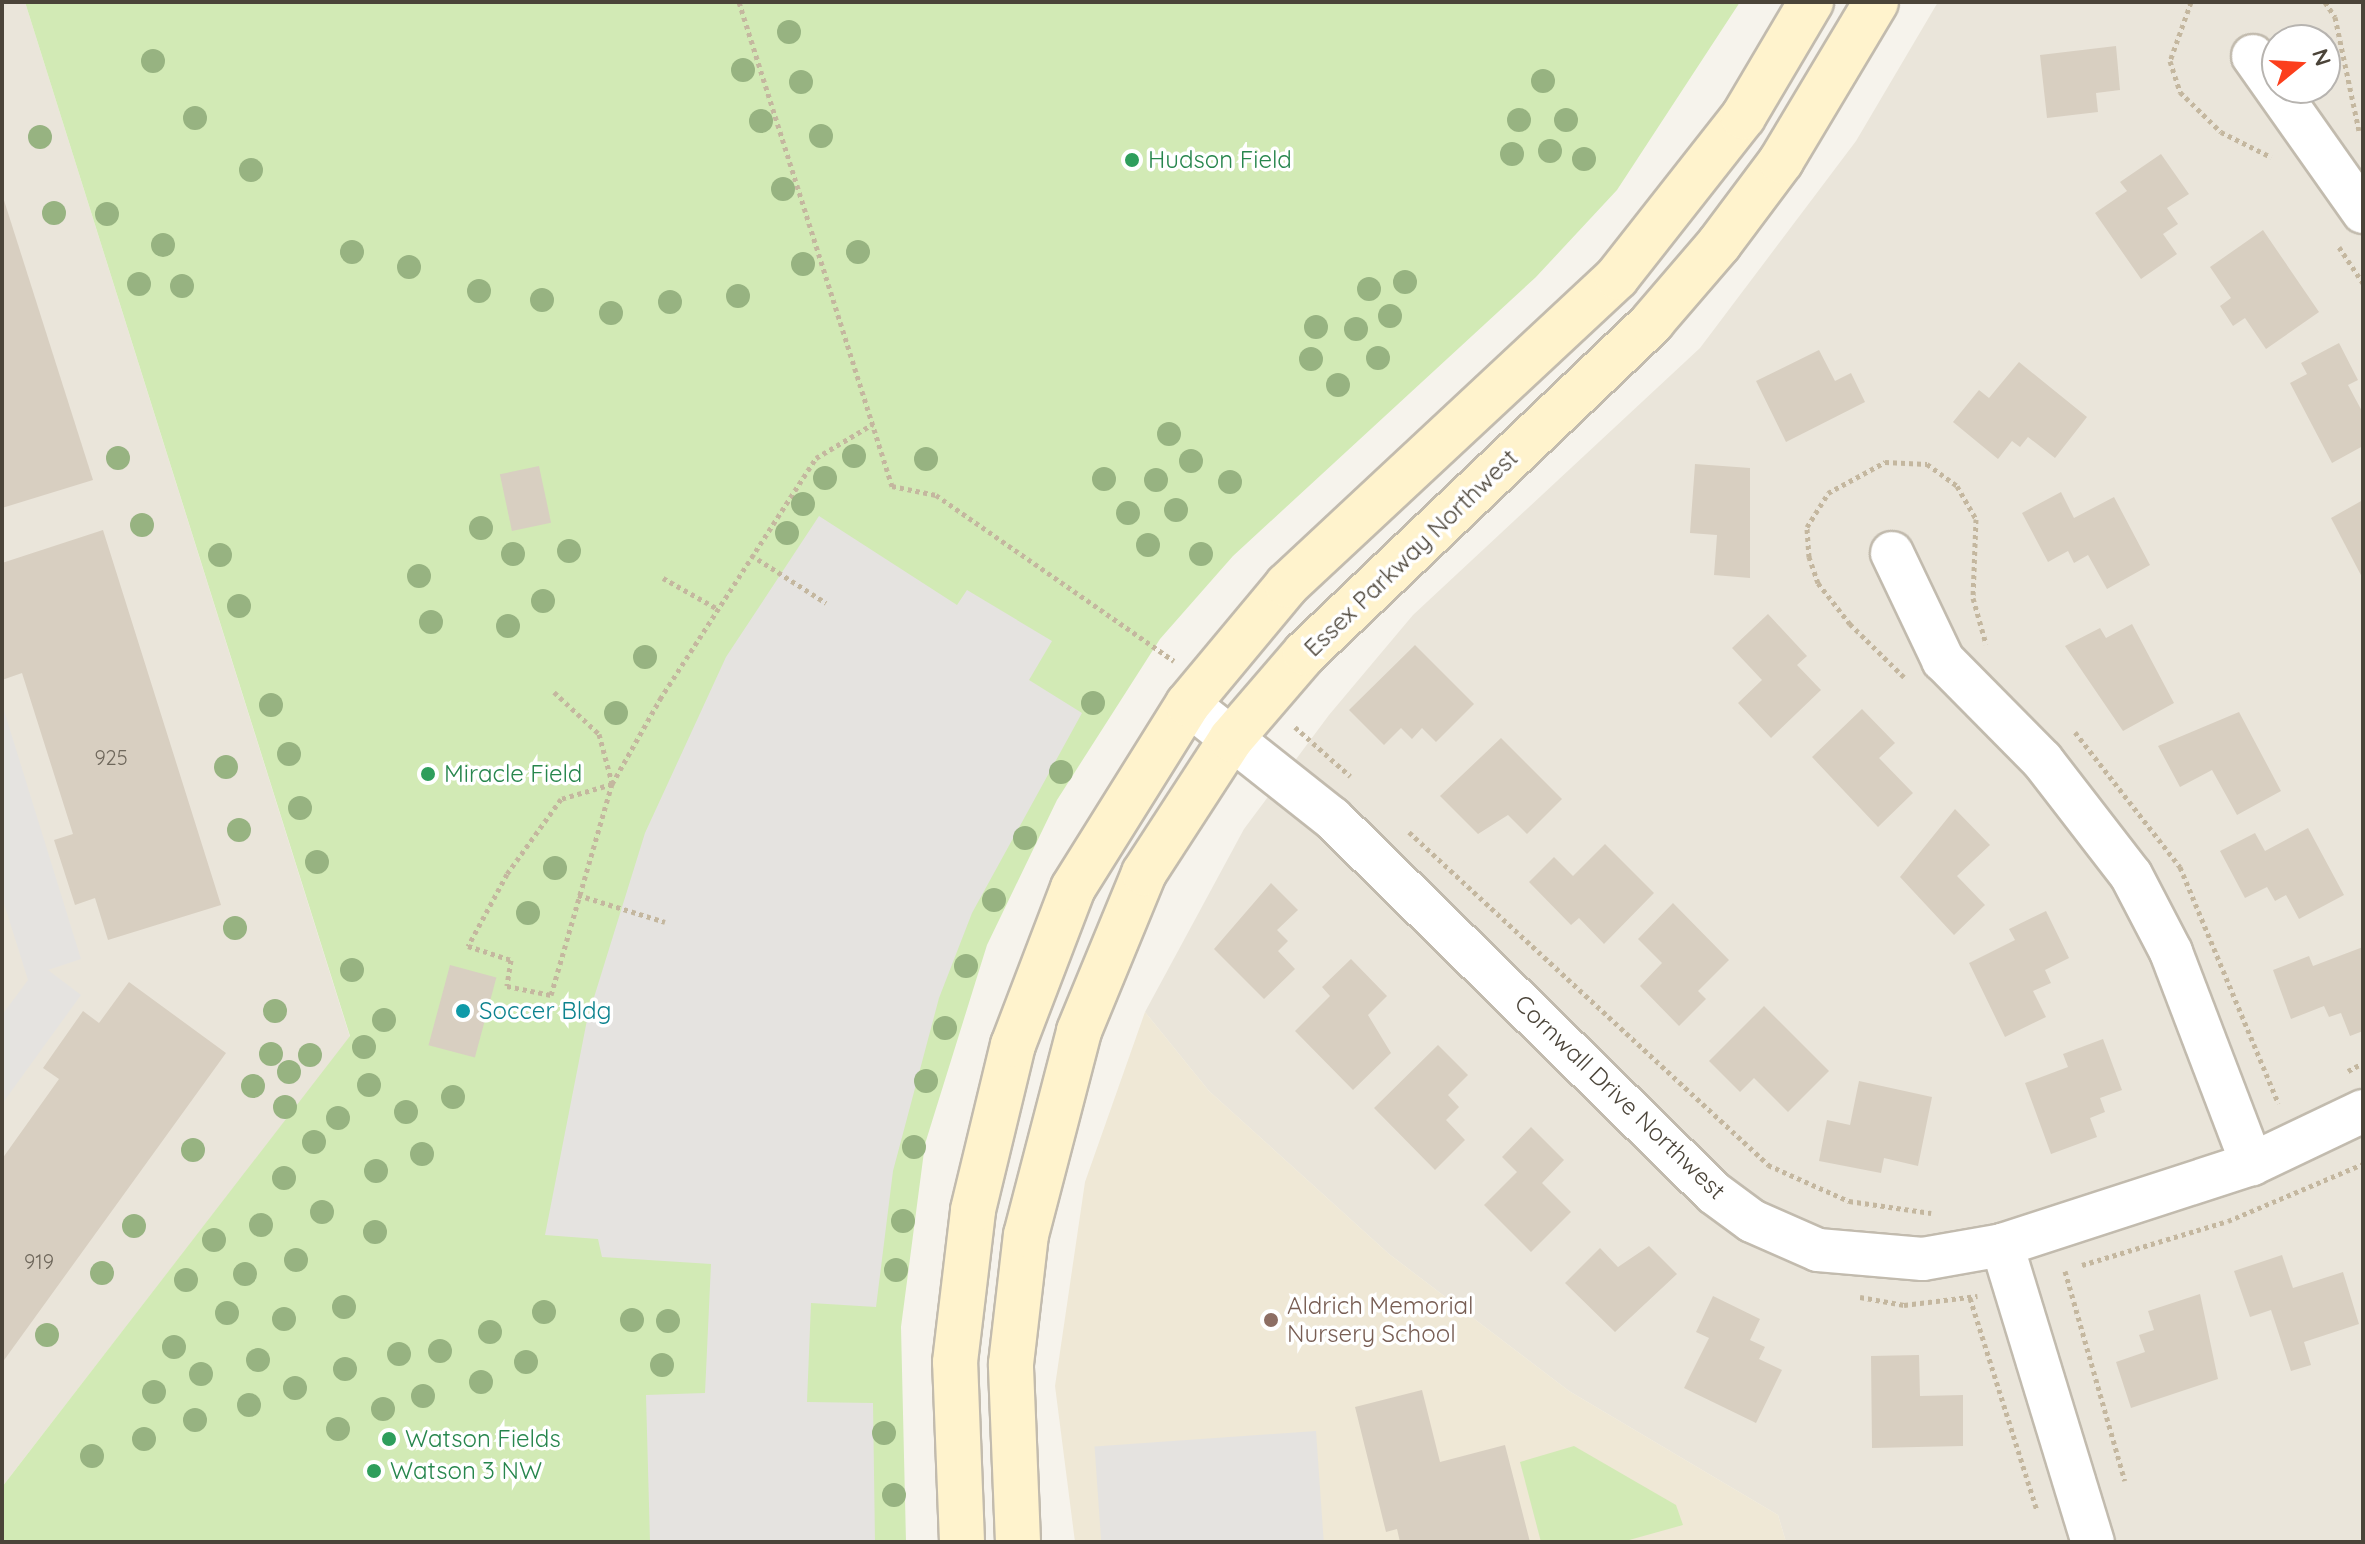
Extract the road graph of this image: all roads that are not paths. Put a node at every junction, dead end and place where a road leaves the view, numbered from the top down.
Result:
1 (1811, 2) edge
2 (1876, 2) edge
3 (2253, 56) dead end
4 (2349, 227) edge
5 (1892, 553) dead end
6 (1188, 704) junction
7 (1231, 739) junction
8 (2363, 1111) edge
9 (2252, 1164) junction
10 (2002, 1245) junction
11 (962, 1542) edge
12 (1018, 1542) edge
13 (2093, 1542) edge

1 - 6 street
2 - 7 street, Essex Parkway Northwest
3 - 4 street
5 - 9 street
6 - 7 street, Cornwall Drive Northwest
6 - 11 street
7 - 10 street, Cornwall Drive Northwest
7 - 12 street, Essex Parkway Northwest
8 - 9 street, Cornwall Drive Northwest
9 - 10 street, Cornwall Drive Northwest
10 - 13 street

